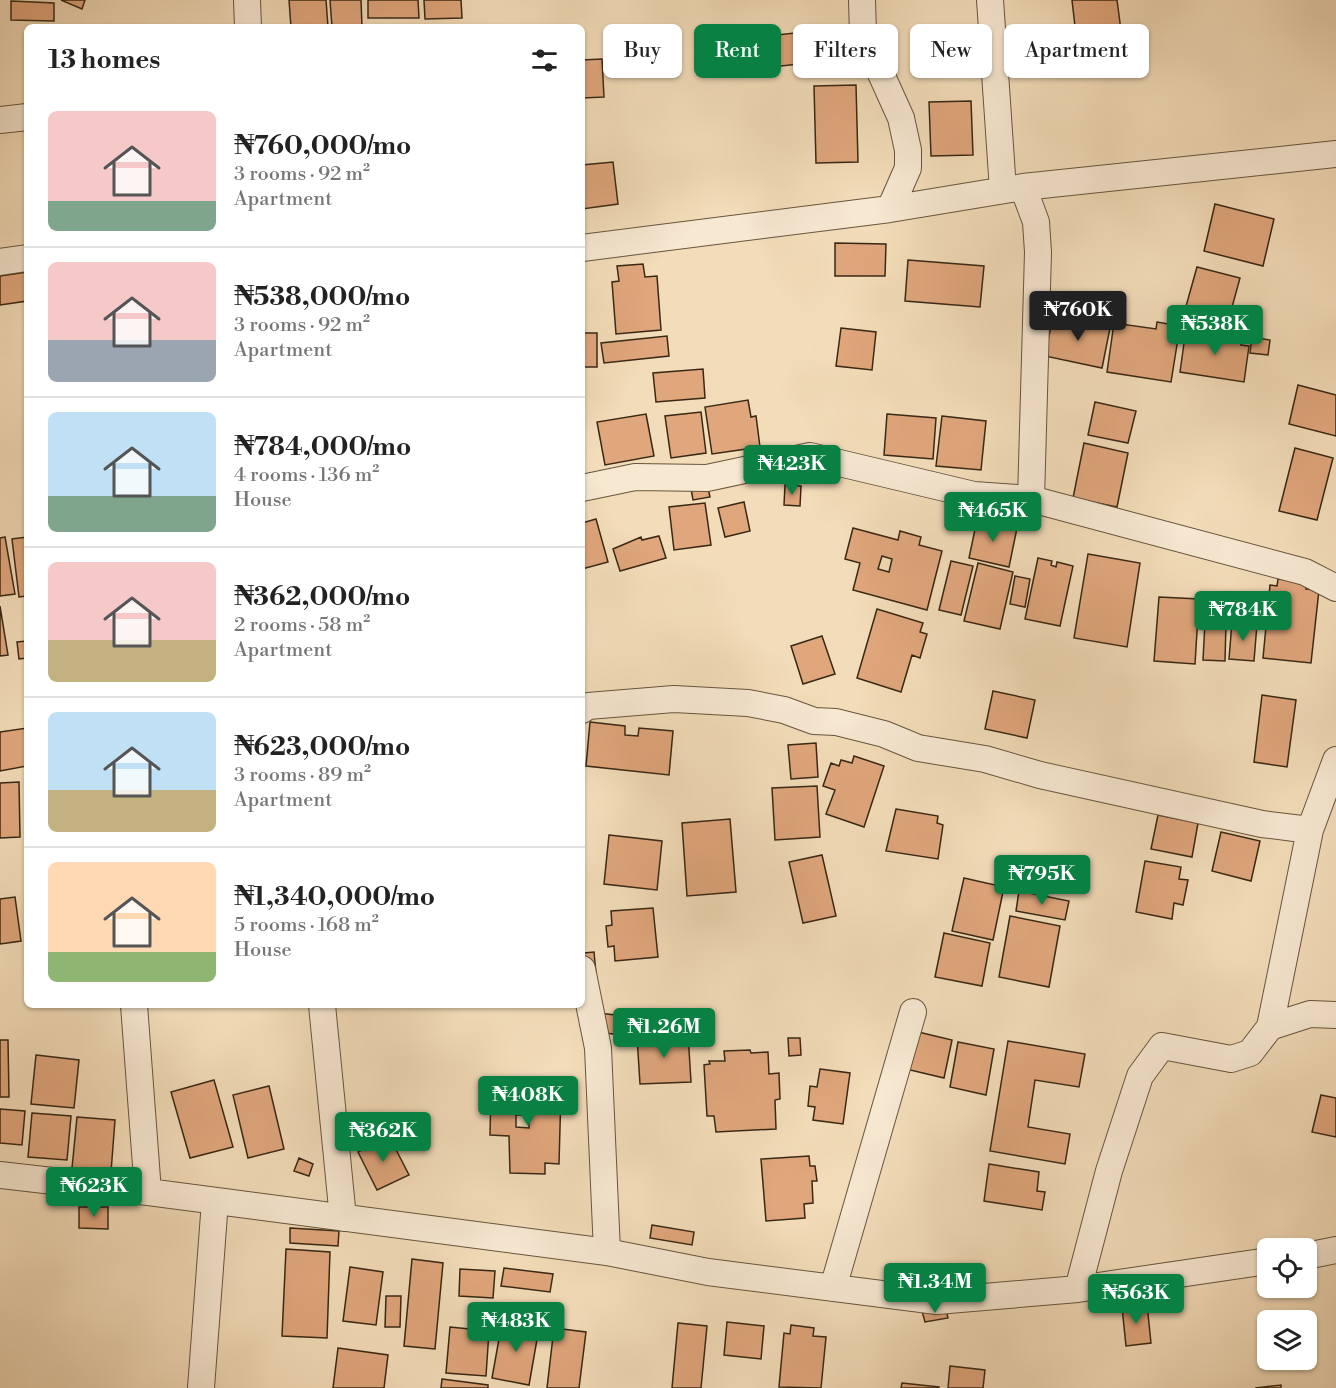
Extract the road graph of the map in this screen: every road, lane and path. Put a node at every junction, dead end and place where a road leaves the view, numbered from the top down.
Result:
1 (247, 0) edge
2 (862, 0) edge
3 (990, 0) edge
4 (248, 24) edge
5 (24, 117) edge
6 (0, 120) edge
7 (1336, 154) edge
8 (1013, 188) junction
9 (890, 208) junction
10 (585, 248) edge
11 (24, 258) edge
12 (0, 262) edge
13 (585, 487) edge
14 (1031, 499) junction
15 (1336, 588) edge
16 (585, 708) edge
17 (1336, 760) edge
18 (1310, 830) junction
19 (585, 984) edge
20 (134, 1008) edge
21 (322, 1008) edge
22 (913, 1012) dead end
23 (1336, 1015) edge
24 (1270, 1027) junction
25 (0, 1175) edge
26 (148, 1192) junction
27 (215, 1201) junction
28 (343, 1218) junction
29 (1336, 1250) edge
30 (607, 1252) junction
31 (1317, 1254) edge
32 (1257, 1264) edge
33 (833, 1288) junction
34 (1078, 1289) junction
35 (201, 1388) edge

1 - 4 street
2 - 9 street
3 - 8 street
5 - 6 street
7 - 8 street
8 - 9 street
8 - 14 street
9 - 10 street
11 - 12 street
13 - 14 street
14 - 15 street
16 - 18 street
17 - 18 street
18 - 24 street
19 - 30 street
20 - 26 street
21 - 28 street
22 - 33 street
23 - 24 street
24 - 34 street
25 - 26 street
26 - 27 street
27 - 28 street
27 - 35 street
28 - 30 street
29 - 31 street
30 - 33 street
32 - 34 street
33 - 34 street

